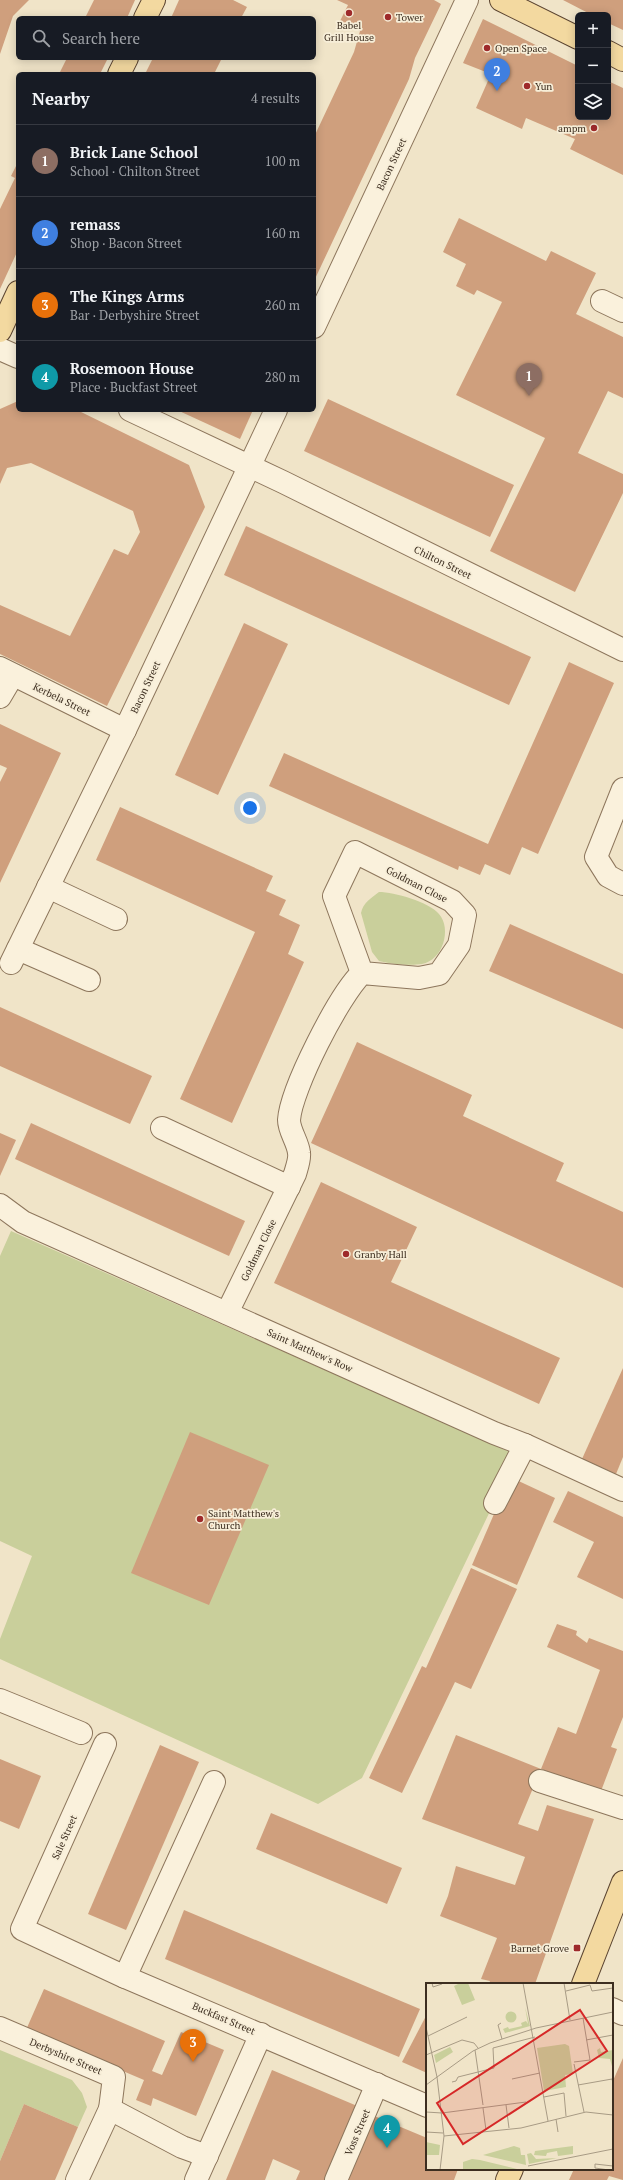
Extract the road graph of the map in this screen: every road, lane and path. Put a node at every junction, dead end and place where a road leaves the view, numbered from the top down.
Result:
1 (154, 0) edge
2 (467, 0) edge
3 (501, 0) edge
4 (146, 16) edge
5 (575, 37) edge
6 (611, 54) edge
7 (126, 60) edge
8 (623, 60) edge
9 (120, 72) edge
10 (16, 296) edge
11 (602, 301) dead end
12 (623, 311) edge
13 (316, 323) edge
14 (0, 331) edge
15 (0, 349) edge
16 (16, 356) edge
17 (134, 412) edge
18 (276, 412) edge
19 (265, 474) junction
20 (623, 650) edge
21 (7, 671) edge
22 (0, 697) edge
23 (125, 730) junction
24 (623, 789) edge
25 (623, 884) edge
26 (48, 887) junction
27 (116, 919) dead end
28 (362, 973) junction
29 (89, 980) dead end
30 (162, 1128) dead end
31 (289, 1187) junction
32 (0, 1205) edge
33 (227, 1314) junction
34 (526, 1445) junction
35 (623, 1490) edge
36 (495, 1503) dead end
37 (0, 1700) edge
38 (81, 1733) dead end
39 (105, 1744) dead end
40 (540, 1781) dead end
41 (214, 1782) dead end
42 (623, 1808) edge
43 (623, 1882) edge
44 (22, 1929) joint
45 (124, 1976) junction
46 (583, 1983) edge
47 (613, 2009) edge
48 (623, 2014) edge
49 (0, 2028) edge
50 (261, 2034) junction
51 (377, 2084) junction
52 (426, 2106) edge
53 (110, 2109) junction
54 (207, 2156) junction
55 (512, 2170) edge
56 (77, 2180) edge
57 (196, 2180) edge
58 (336, 2180) edge
59 (507, 2180) edge

1 - 4 main road
2 - 13 street, Bacon Street
3 - 5 main road
6 - 8 main road
7 - 9 main road
10 - 14 main road
11 - 12 street
15 - 16 street
17 - 19 street, Chilton Street
18 - 19 street, Bacon Street
19 - 20 street, Chilton Street
19 - 23 street, Bacon Street
21 - 22 street
21 - 23 street, Kerbela Street
23 - 26 street, Bacon Street
24 - 25 street
26 - 27 street
26 - 29 street, Bacon Street
28 - 28 street, Goldman Close
28 - 31 street, Goldman Close
30 - 31 street
31 - 33 street, Goldman Close
32 - 33 street, Saint Matthew's Row
33 - 34 street, Saint Matthew's Row
34 - 35 street, Saint Matthew's Row
34 - 36 street
37 - 38 street
39 - 44 street, Sale Street
40 - 42 street
41 - 45 street
43 - 46 main road
44 - 45 street, Buckfast Street
45 - 50 street, Buckfast Street
47 - 48 street
49 - 53 street, Derbyshire Street
50 - 51 street, Buckfast Street
50 - 54 street
51 - 52 street, Buckfast Street
51 - 58 street, Voss Street
53 - 54 street
53 - 56 street
54 - 57 street
55 - 59 main road

